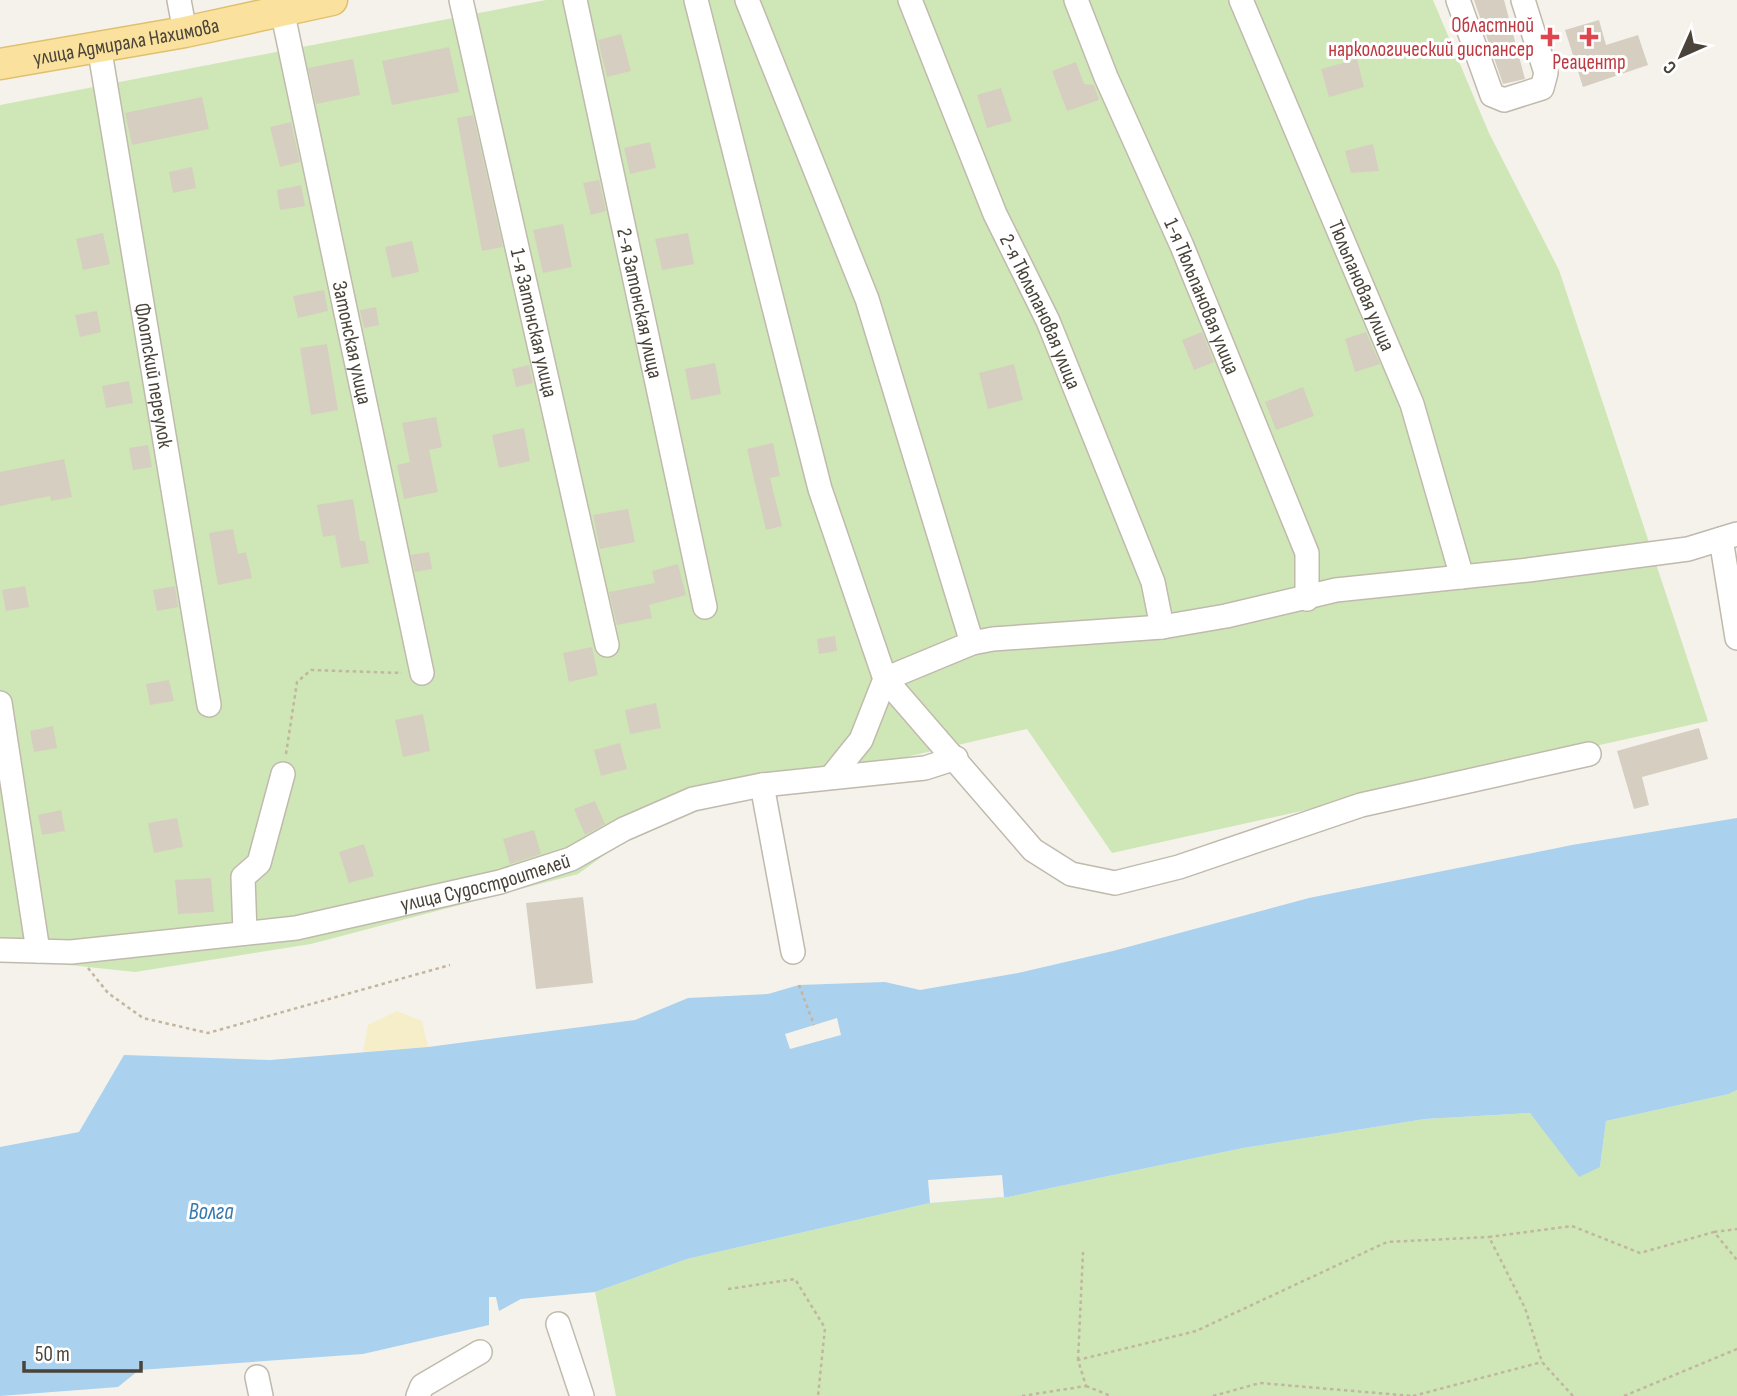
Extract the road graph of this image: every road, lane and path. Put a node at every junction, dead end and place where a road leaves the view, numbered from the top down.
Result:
1 (178, 0) edge
2 (332, 0) edge
3 (461, 0) edge
4 (575, 0) edge
5 (696, 0) edge
6 (747, 0) edge
7 (910, 0) edge
8 (1076, 0) edge
9 (1241, 0) edge
10 (1458, 0) edge
11 (1522, 0) edge
12 (282, 10) junction
13 (186, 32) junction
14 (99, 46) junction
15 (0, 64) edge
16 (1729, 536) edge
17 (1462, 577) junction
18 (1307, 598) junction
19 (705, 607) dead end
20 (1161, 627) junction
21 (1737, 638) edge
22 (972, 643) junction
23 (607, 645) dead end
24 (422, 673) joint
25 (885, 679) junction
26 (0, 704) edge
27 (209, 705) dead end
28 (1589, 754) dead end
29 (956, 758) junction
30 (283, 774) joint
31 (832, 776) junction
32 (762, 785) junction
33 (245, 933) junction
34 (0, 950) edge
35 (38, 951) junction
36 (74, 952) junction
37 (793, 952) dead end
38 (450, 965) dead end
39 (799, 985) dead end
40 (814, 1025) dead end
41 (1737, 1229) edge
42 (1714, 1232) junction
43 (1489, 1237) junction
44 (1083, 1252) dead end
45 (1737, 1260) edge
46 (728, 1289) dead end
47 (558, 1324) dead end
48 (1737, 1349) edge
49 (480, 1352) dead end
50 (1078, 1360) junction
51 (1542, 1363) junction
52 (1086, 1386) junction
53 (418, 1396) edge
54 (582, 1396) edge
55 (818, 1396) edge
56 (1023, 1396) edge
57 (1111, 1396) edge
58 (1213, 1396) edge
59 (1413, 1396) edge
60 (1573, 1396) edge
61 (1624, 1396) edge

1 - 13 street
2 - 12 main road, улица Адмирала Нахимова
3 - 23 street, 1-я Затонская улица
4 - 19 street, 2-я Затонская улица
5 - 25 street
6 - 22 street
7 - 20 street, 2-я Тюльпановая улица
8 - 18 street, 1-я Тюльпановая улица
9 - 17 street, Тюльпановая улица
10 - 11 street
12 - 13 main road, улица Адмирала Нахимова
12 - 24 street, Затонская улица
13 - 14 main road, улица Адмирала Нахимова
14 - 15 main road, улица Адмирала Нахимова
14 - 27 street, Флотский переулок
16 - 17 street
16 - 21 street
17 - 18 street
18 - 20 street
20 - 22 street
22 - 25 street
24 - 30 path
25 - 29 street
25 - 31 street
26 - 35 street
28 - 29 street
29 - 31 street, улица Судостроителей
30 - 33 street
31 - 32 street, улица Судостроителей
32 - 33 street, улица Судостроителей
32 - 37 street
33 - 36 street, улица Судостроителей
34 - 35 street, улица Судостроителей
35 - 36 street, улица Судостроителей
36 - 38 path
39 - 40 path
41 - 42 path
42 - 43 path
42 - 45 path
43 - 50 path
43 - 51 path
44 - 50 path
46 - 55 path
47 - 54 street
48 - 61 path
49 - 53 street
50 - 52 path
51 - 59 path
51 - 60 path
52 - 56 path
52 - 57 path
58 - 59 path

